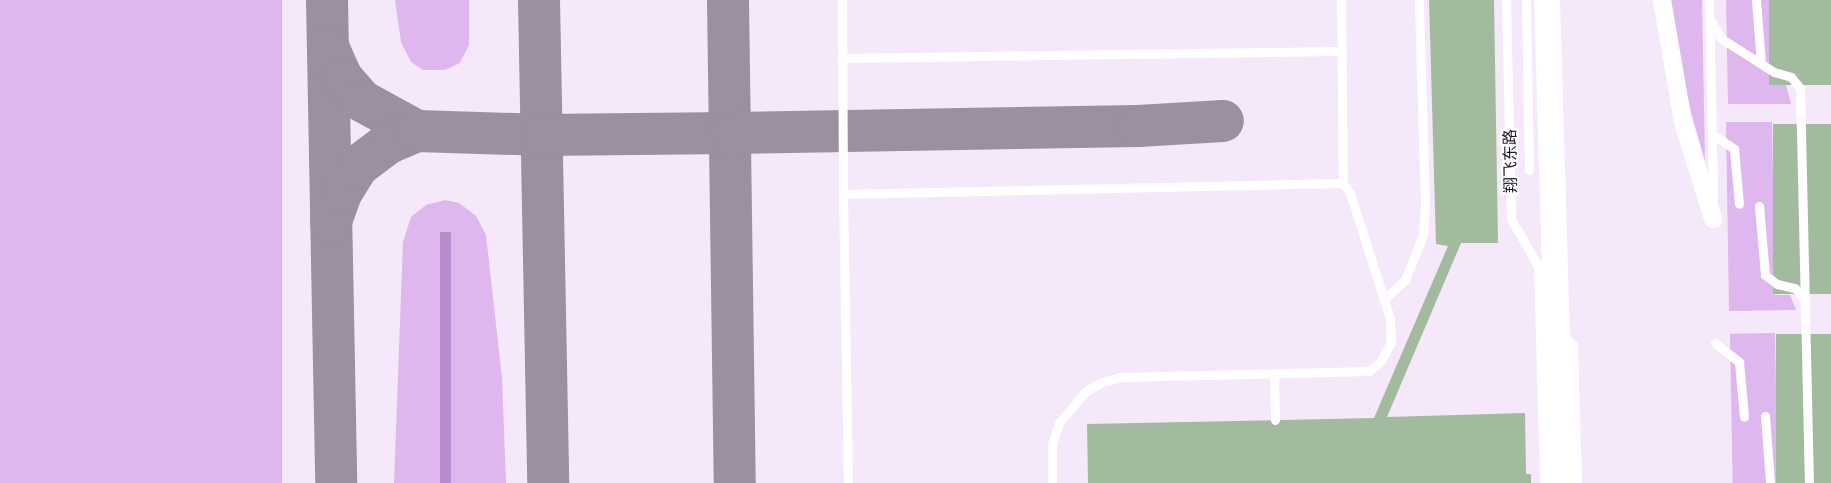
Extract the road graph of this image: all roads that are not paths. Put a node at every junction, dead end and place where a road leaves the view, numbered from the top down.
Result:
1 (842, 0) edge
2 (1341, 0) edge
3 (1419, 0) edge
4 (1506, 0) edge
5 (1526, 0) edge
6 (1546, 0) edge
7 (1662, 0) edge
8 (1709, 0) edge
9 (1756, 0) edge
10 (1710, 20) junction
11 (1341, 51) junction
12 (842, 58) junction
13 (1761, 63) junction
14 (1712, 134) junction
15 (1529, 170) dead end
16 (1343, 183) junction
17 (843, 194) junction
18 (1739, 204) dead end
19 (1759, 206) dead end
20 (1713, 219) joint
21 (1384, 299) junction
22 (1804, 299) junction
23 (1540, 314) junction
24 (1715, 343) dead end
25 (1274, 373) junction
26 (1765, 416) dead end
27 (1744, 417) dead end
28 (1275, 420) dead end
29 (848, 483) edge
30 (1052, 483) edge
31 (1544, 483) edge
32 (1561, 483) edge
33 (1577, 483) edge
34 (1770, 483) edge
35 (1809, 483) edge

1 - 12 lane
2 - 11 lane
3 - 21 lane
4 - 23 lane, 翔飞东路
5 - 15 lane
6 - 32 main road
7 - 20 street
8 - 10 lane
9 - 13 lane
10 - 13 lane
10 - 14 lane
11 - 12 lane
11 - 16 lane
12 - 17 lane
13 - 22 lane
14 - 18 lane
14 - 20 lane
16 - 17 lane
16 - 21 lane
17 - 29 lane
19 - 22 lane
21 - 25 lane
22 - 35 lane
23 - 31 lane, 翔飞东路
23 - 33 lane
24 - 27 lane
25 - 28 lane
25 - 30 lane
26 - 34 lane

